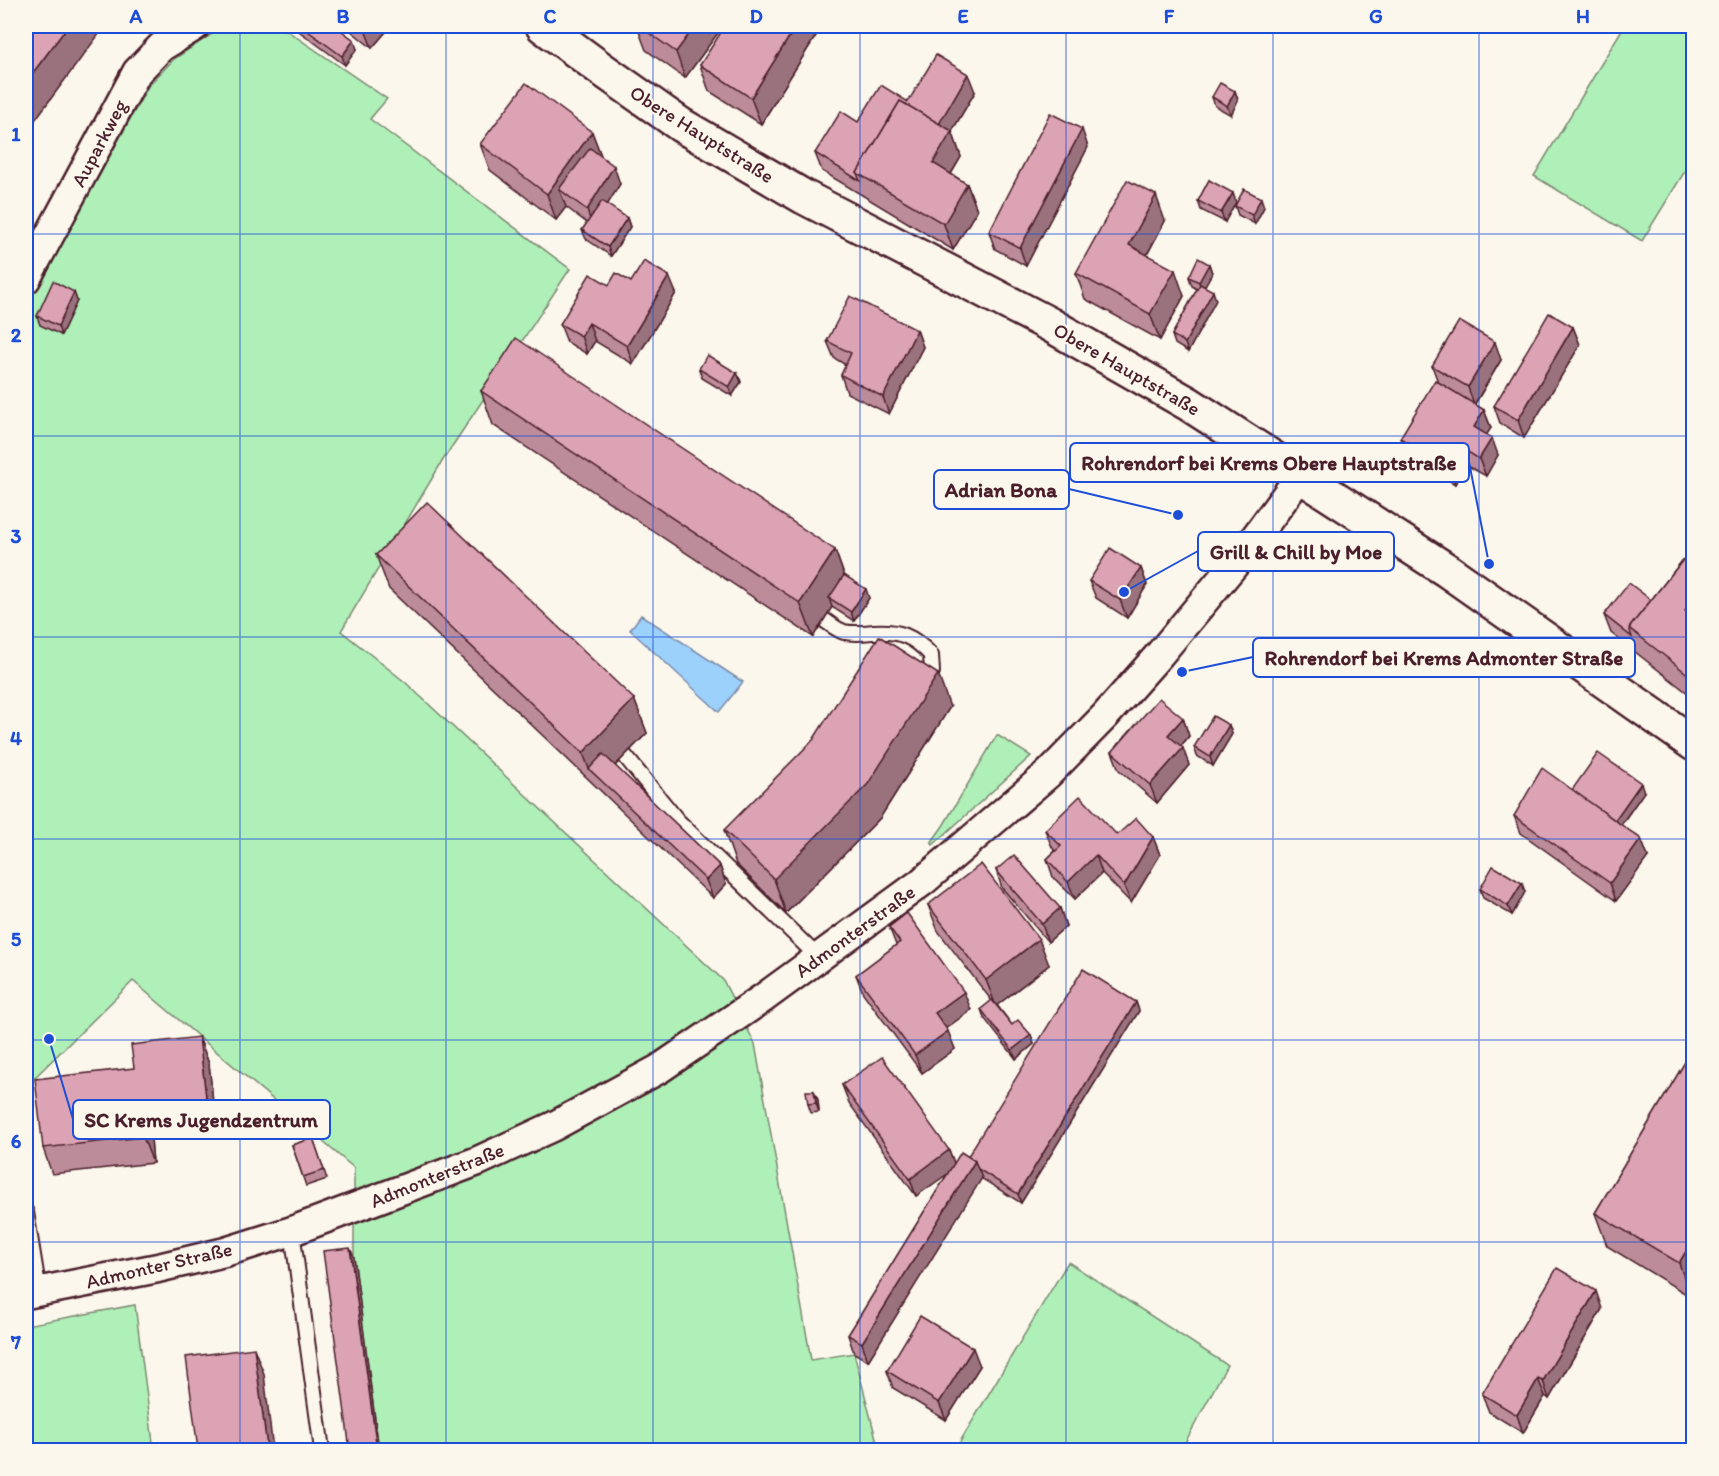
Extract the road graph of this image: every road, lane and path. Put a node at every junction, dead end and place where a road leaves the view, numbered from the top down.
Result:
1 (195, 26) edge
2 (543, 26) edge
3 (26, 279) edge
4 (1301, 475) junction
5 (824, 620) dead end
6 (921, 688) edge
7 (1694, 744) edge
8 (625, 756) dead end
9 (819, 958) junction
10 (26, 1212) edge
11 (292, 1231) junction
12 (32, 1293) edge
13 (322, 1450) edge

1 - 3 street, Auparkweg
2 - 4 main road, Obere Hauptstraße
4 - 7 main road, Obere Hauptstraße
4 - 9 street, Admonterstraße
5 - 6 lane
8 - 9 lane
9 - 11 street, Admonterstraße
10 - 12 lane
11 - 12 street, Admonter Straße
11 - 13 lane

